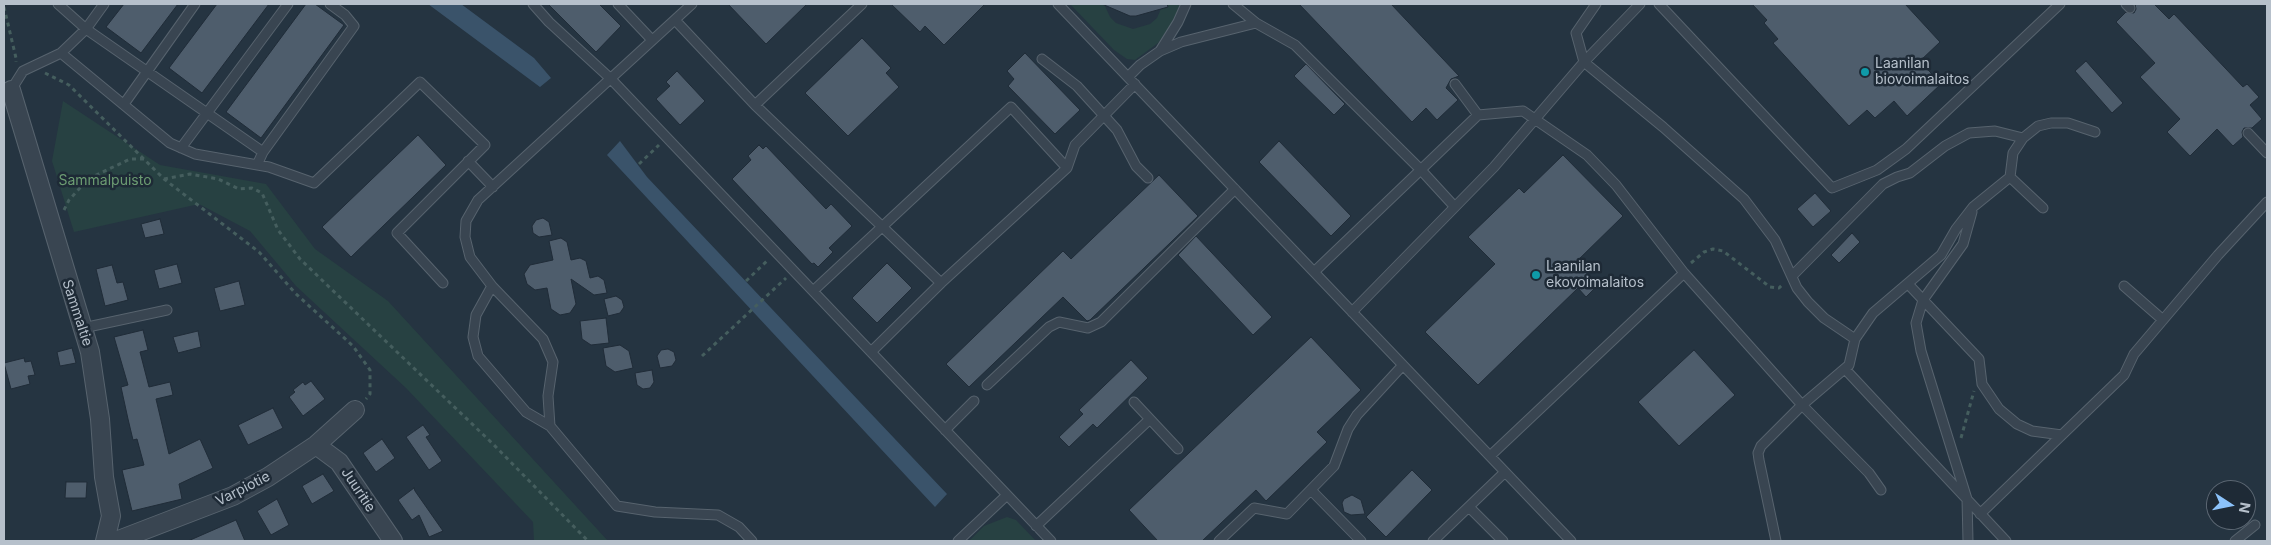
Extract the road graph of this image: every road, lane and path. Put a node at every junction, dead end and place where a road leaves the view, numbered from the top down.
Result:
1 (58, 4) edge
2 (104, 4) edge
3 (195, 4) edge
4 (288, 4) edge
5 (330, 4) edge
6 (532, 4) edge
7 (618, 4) edge
8 (692, 4) edge
9 (862, 4) edge
10 (1058, 4) edge
11 (1186, 4) edge
12 (1232, 4) edge
13 (1596, 4) edge
14 (1640, 4) edge
15 (1659, 4) edge
16 (2060, 4) edge
17 (4, 7) edge
18 (674, 20) junction
19 (1256, 23) junction
20 (86, 28) junction
21 (652, 40) junction
22 (1160, 51) junction
23 (61, 53) junction
24 (1042, 59) dead end
25 (1584, 62) junction
26 (23, 71) junction
27 (147, 71) junction
28 (610, 79) junction
29 (1131, 81) junction
30 (1455, 84) dead end
31 (10, 90) junction
32 (124, 104) junction
33 (755, 105) junction
34 (207, 112) junction
35 (1478, 115) junction
36 (1104, 116) junction
37 (1536, 119) junction
38 (2095, 132) dead end
39 (2248, 132) dead end
40 (667, 138) junction
41 (2023, 138) junction
42 (181, 148) junction
43 (264, 152) junction
44 (2267, 153) edge
45 (144, 159) junction
46 (468, 161) junction
47 (639, 164) dead end
48 (257, 165) junction
49 (1067, 168) junction
50 (1422, 170) junction
51 (2010, 177) junction
52 (1148, 178) dead end
53 (164, 179) junction
54 (492, 188) junction
55 (1235, 189) junction
56 (2267, 202) edge
57 (1454, 206) junction
58 (1973, 207) junction
59 (2043, 208) dead end
60 (881, 226) junction
61 (52, 230) junction
62 (776, 252) junction
63 (793, 271) junction
64 (1314, 272) junction
65 (1684, 274) junction
66 (1792, 276) junction
67 (746, 281) dead end
68 (443, 283) dead end
69 (941, 283) junction
70 (1909, 285) junction
71 (492, 286) junction
72 (2124, 286) dead end
73 (813, 291) junction
74 (1923, 300) junction
75 (167, 310) dead end
76 (1352, 312) junction
77 (2162, 320) junction
78 (83, 328) junction
79 (1855, 339) junction
80 (871, 352) junction
81 (702, 356) dead end
82 (1403, 365) junction
83 (1845, 369) junction
84 (1980, 369) junction
85 (987, 385) dead end
86 (974, 401) dead end
87 (1134, 402) dead end
88 (1802, 405) junction
89 (355, 410) joint
90 (1150, 419) junction
91 (550, 426) junction
92 (944, 430) junction
93 (2062, 435) junction
94 (316, 445) junction
95 (1178, 449) dead end
96 (1953, 454) junction
97 (1490, 456) junction
98 (1505, 472) junction
99 (1311, 490) junction
100 (1881, 490) dead end
101 (1007, 495) junction
102 (1967, 499) junction
103 (1469, 507) junction
104 (1980, 514) junction
105 (1036, 526) junction
106 (2249, 530) edge
107 (105, 541) edge
108 (116, 541) edge
109 (393, 541) edge
110 (588, 541) edge
111 (752, 541) edge
112 (958, 541) edge
113 (1050, 541) edge
114 (1219, 541) edge
115 (1360, 541) edge
116 (1433, 541) edge
117 (1503, 541) edge
118 (1571, 541) edge
119 (1776, 541) edge
120 (1968, 541) edge
121 (2006, 541) edge
122 (2235, 541) edge

1 - 20 lane
2 - 20 lane
3 - 27 lane
4 - 34 lane
5 - 43 lane
6 - 28 lane
7 - 21 lane
8 - 18 lane
9 - 33 lane
10 - 29 lane
11 - 22 lane
12 - 19 lane
13 - 25 lane
14 - 25 lane
15 - 16 lane
17 - 31 path
18 - 21 lane
18 - 33 lane
19 - 22 lane
19 - 50 lane
20 - 23 lane
20 - 27 lane
21 - 28 lane
22 - 29 lane
23 - 26 lane
23 - 32 lane
24 - 36 lane
25 - 37 lane
25 - 66 lane
26 - 31 lane
26 - 45 path
27 - 32 lane
27 - 34 lane
28 - 40 lane
28 - 54 lane
29 - 36 lane
29 - 55 lane
30 - 35 lane
31 - 61 street, Sammaltie
32 - 42 lane
33 - 60 lane
34 - 42 lane
34 - 43 lane
35 - 37 lane
35 - 50 lane
36 - 49 lane
36 - 52 lane
37 - 57 lane
37 - 65 lane
38 - 41 lane
39 - 44 lane
40 - 47 path
40 - 62 lane
41 - 51 lane
41 - 66 lane
42 - 48 lane
43 - 48 lane
45 - 53 path
45 - 61 path
46 - 48 lane
46 - 54 lane
46 - 68 lane
49 - 60 lane
49 - 69 lane
50 - 57 lane
50 - 64 lane
51 - 58 lane
51 - 59 lane
53 - 89 path
53 - 110 path
54 - 71 lane
55 - 64 lane
55 - 85 lane
56 - 77 lane
57 - 76 lane
58 - 70 lane
58 - 74 lane
60 - 69 lane
60 - 73 lane
61 - 78 street, Sammaltie
62 - 63 lane
62 - 67 path
63 - 73 lane
63 - 81 path
64 - 76 lane
65 - 66 path
65 - 88 lane
65 - 97 lane
66 - 79 lane
69 - 80 lane
70 - 74 lane
70 - 79 lane
71 - 91 lane
71 - 91 lane
72 - 77 lane
73 - 80 lane
74 - 84 lane
74 - 96 lane
75 - 78 lane
76 - 82 lane
77 - 93 lane
78 - 107 street, Sammaltie
79 - 83 lane
80 - 92 lane
82 - 97 lane
82 - 99 lane
83 - 88 lane
83 - 102 lane
84 - 93 lane
84 - 96 path
86 - 92 lane
87 - 90 lane
88 - 100 lane
88 - 119 lane
89 - 94 street, Varpiotie
90 - 95 lane
90 - 105 lane
91 - 111 lane
92 - 101 lane
93 - 104 lane
94 - 108 street, Varpiotie
94 - 109 street, Juuritie
96 - 102 lane
97 - 98 lane
98 - 103 lane
98 - 118 lane
99 - 114 lane
99 - 115 lane
101 - 105 lane
101 - 112 lane
102 - 104 lane
102 - 120 lane
103 - 116 lane
103 - 117 lane
104 - 121 lane
105 - 113 lane
106 - 122 lane

